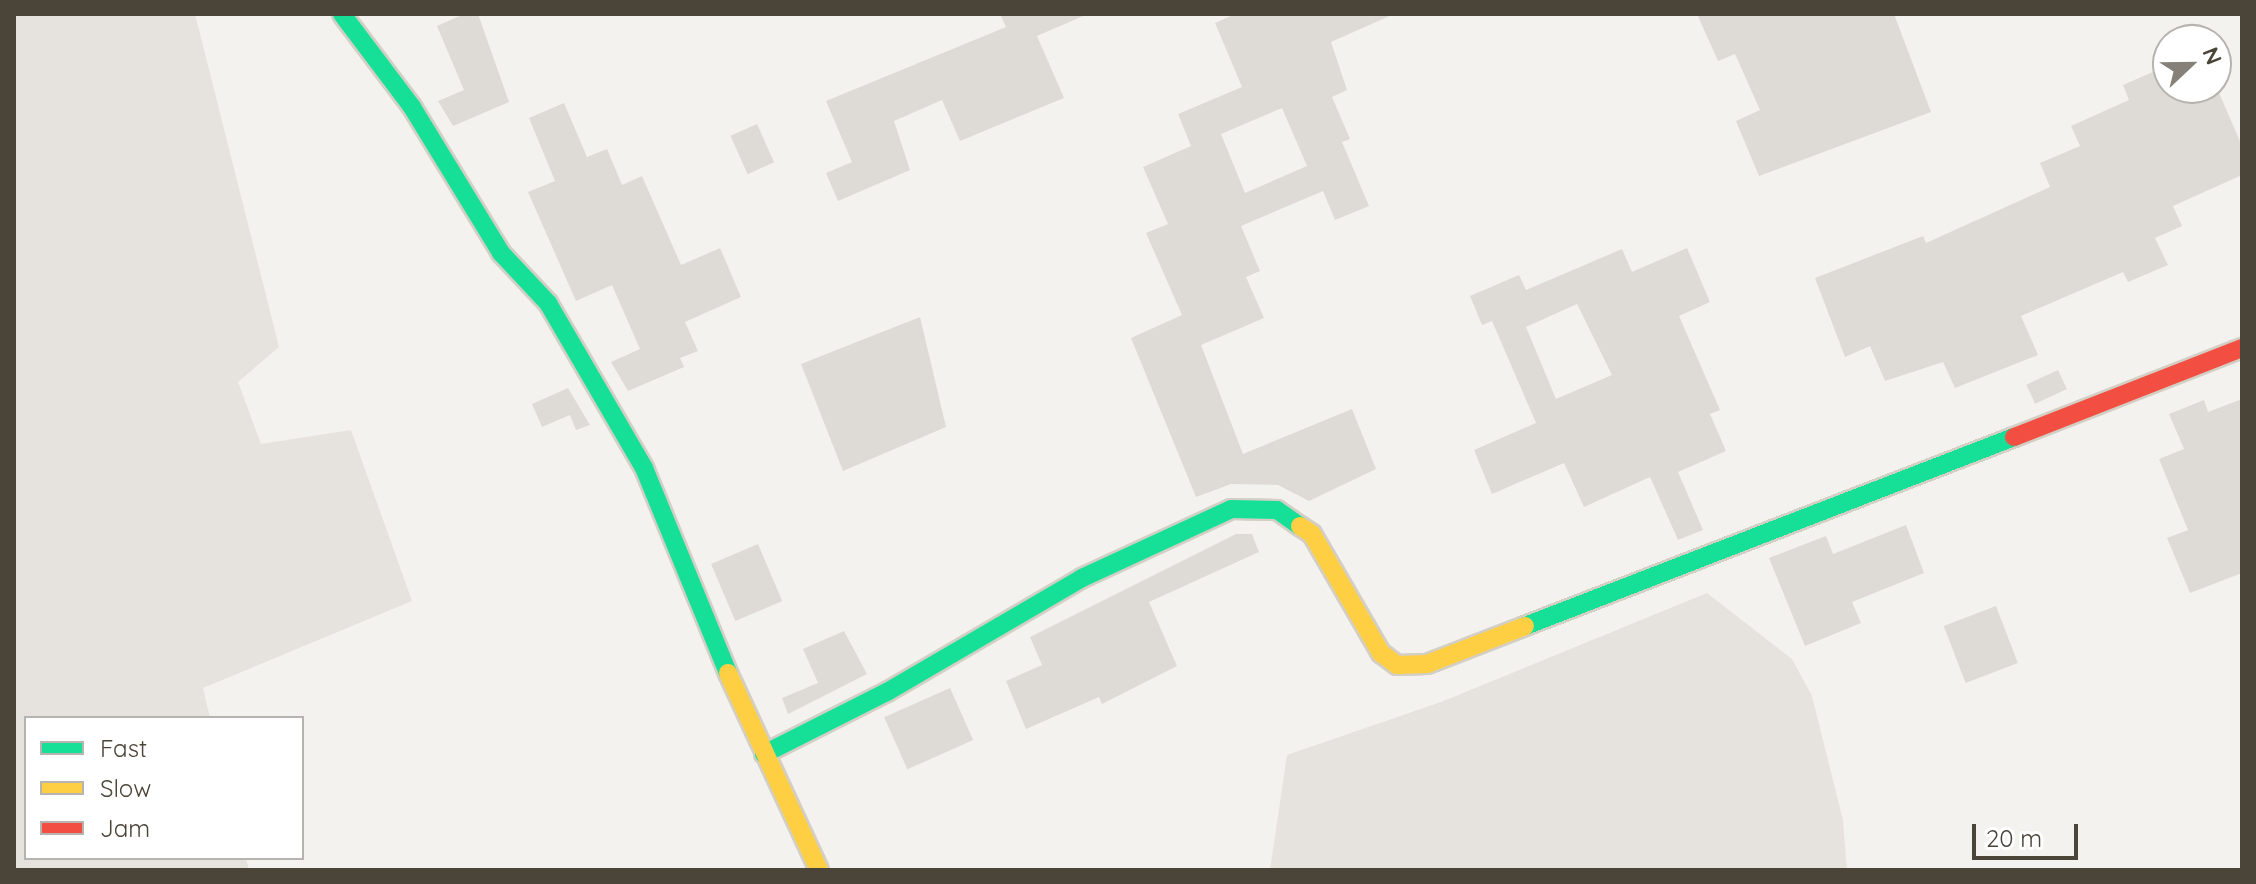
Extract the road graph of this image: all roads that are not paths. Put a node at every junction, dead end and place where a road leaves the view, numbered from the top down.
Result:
1 (342, 14) edge
2 (2242, 348) edge
3 (764, 754) junction
4 (819, 870) edge

1 - 3 street
2 - 3 street
3 - 4 street

